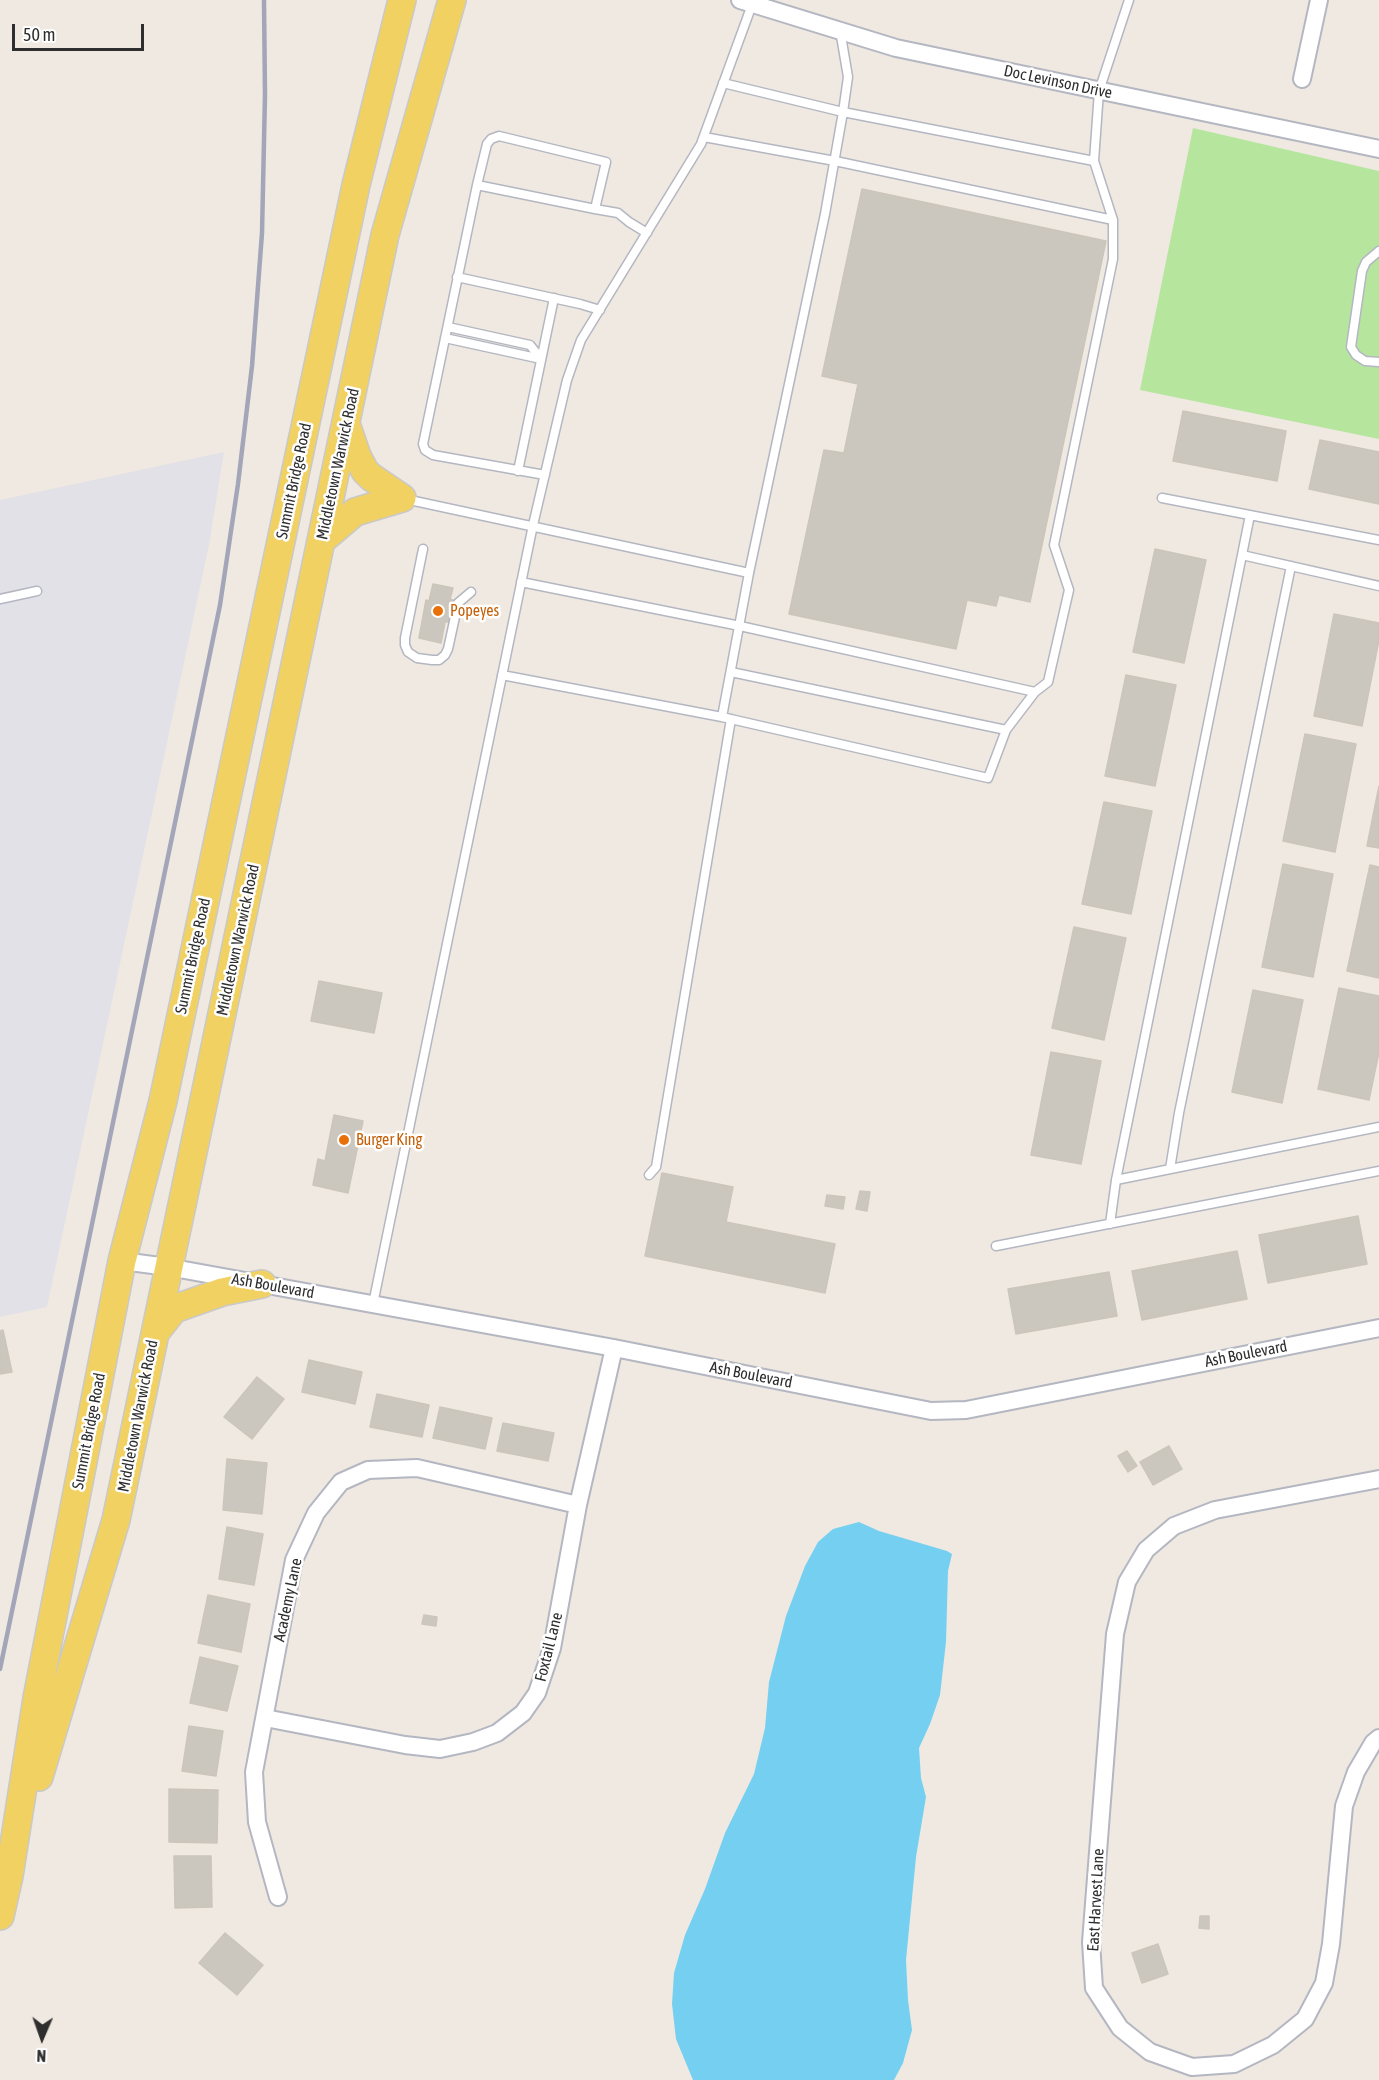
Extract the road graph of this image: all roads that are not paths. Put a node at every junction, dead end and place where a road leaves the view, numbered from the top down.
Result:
1 (402, 0) edge
2 (1129, 0) edge
3 (1319, 0) edge
4 (749, 1) edge
5 (452, 6) edge
6 (840, 30) junction
7 (1302, 79) dead end
8 (723, 83) junction
9 (1099, 91) junction
10 (843, 112) junction
11 (704, 137) junction
12 (1379, 148) edge
13 (835, 161) junction
14 (1094, 161) junction
15 (477, 185) junction
16 (596, 209) junction
17 (1113, 220) junction
18 (647, 233) junction
19 (1379, 251) edge
20 (458, 277) junction
21 (554, 298) junction
22 (600, 310) junction
23 (448, 327) junction
24 (445, 338) junction
25 (541, 359) junction
26 (1379, 362) edge
27 (346, 424) junction
28 (518, 471) junction
29 (545, 476) junction
30 (402, 498) junction
31 (1162, 498) dead end
32 (1250, 515) junction
33 (533, 525) junction
34 (322, 540) junction
35 (1379, 540) edge
36 (423, 549) dead end
37 (1242, 555) junction
38 (1291, 566) junction
39 (749, 573) junction
40 (521, 582) junction
41 (1379, 586) edge
42 (37, 591) dead end
43 (471, 592) dead end
44 (0, 599) edge
45 (740, 627) junction
46 (731, 672) junction
47 (502, 675) junction
48 (1035, 692) junction
49 (727, 718) junction
50 (1006, 730) junction
51 (1379, 1127) edge
52 (1170, 1169) junction
53 (1379, 1171) edge
54 (649, 1175) dead end
55 (1116, 1180) junction
56 (1110, 1224) junction
57 (996, 1246) dead end
58 (122, 1261) junction
59 (168, 1267) junction
60 (262, 1284) junction
61 (373, 1304) junction
62 (1379, 1328) edge
63 (154, 1334) junction
64 (614, 1347) junction
65 (1379, 1479) edge
66 (578, 1505) junction
67 (265, 1719) junction
68 (1379, 1738) edge
69 (9, 1876) junction
70 (278, 1897) dead end
71 (0, 1916) edge

1 - 58 main road, Summit Bridge Road
2 - 9 lane
3 - 7 street
4 - 6 street, Doc Levinson Drive
4 - 8 lane
5 - 27 main road, Middletown Warwick Road
6 - 9 street, Doc Levinson Drive
6 - 10 lane
8 - 10 lane
8 - 11 lane
9 - 12 street, Doc Levinson Drive
9 - 14 lane
10 - 13 lane
10 - 14 lane
11 - 13 lane
11 - 18 lane
13 - 17 lane
13 - 39 lane
14 - 17 lane
15 - 16 lane
15 - 16 lane
15 - 20 lane
16 - 18 lane
17 - 48 lane
18 - 22 lane
19 - 26 lane
20 - 21 lane
20 - 23 lane
21 - 22 lane
21 - 25 lane
22 - 29 lane
23 - 24 lane
23 - 25 lane
24 - 25 lane
24 - 28 lane
25 - 28 lane
27 - 30 main road
27 - 34 main road, Middletown Warwick Road
28 - 29 lane
29 - 33 lane
30 - 33 lane
30 - 34 main road
31 - 32 lane
32 - 35 lane
32 - 37 lane
33 - 39 lane
33 - 40 lane
34 - 59 main road, Middletown Warwick Road
36 - 43 lane
37 - 38 lane
37 - 55 lane
38 - 41 lane
38 - 52 lane
39 - 45 lane
40 - 45 lane
40 - 47 lane
42 - 44 lane
45 - 46 lane
45 - 48 lane
46 - 49 lane
46 - 50 lane
47 - 49 lane
47 - 61 lane
48 - 50 lane
49 - 50 lane
49 - 54 lane
51 - 52 lane
52 - 55 lane
53 - 56 lane
55 - 56 lane
56 - 57 lane
58 - 59 street, Ash Boulevard
58 - 69 main road, Summit Bridge Road
59 - 60 street, Ash Boulevard
59 - 63 main road, Middletown Warwick Road
60 - 61 street, Ash Boulevard
60 - 63 main road
61 - 64 street, Ash Boulevard
62 - 64 street, Ash Boulevard
63 - 69 main road, Middletown Warwick Road
64 - 66 street, Foxtail Lane
65 - 68 street, East Harvest Lane
66 - 67 street, Foxtail Lane
66 - 67 street, Academy Lane
67 - 70 street, Academy Lane
69 - 71 main road, Summit Bridge Road

